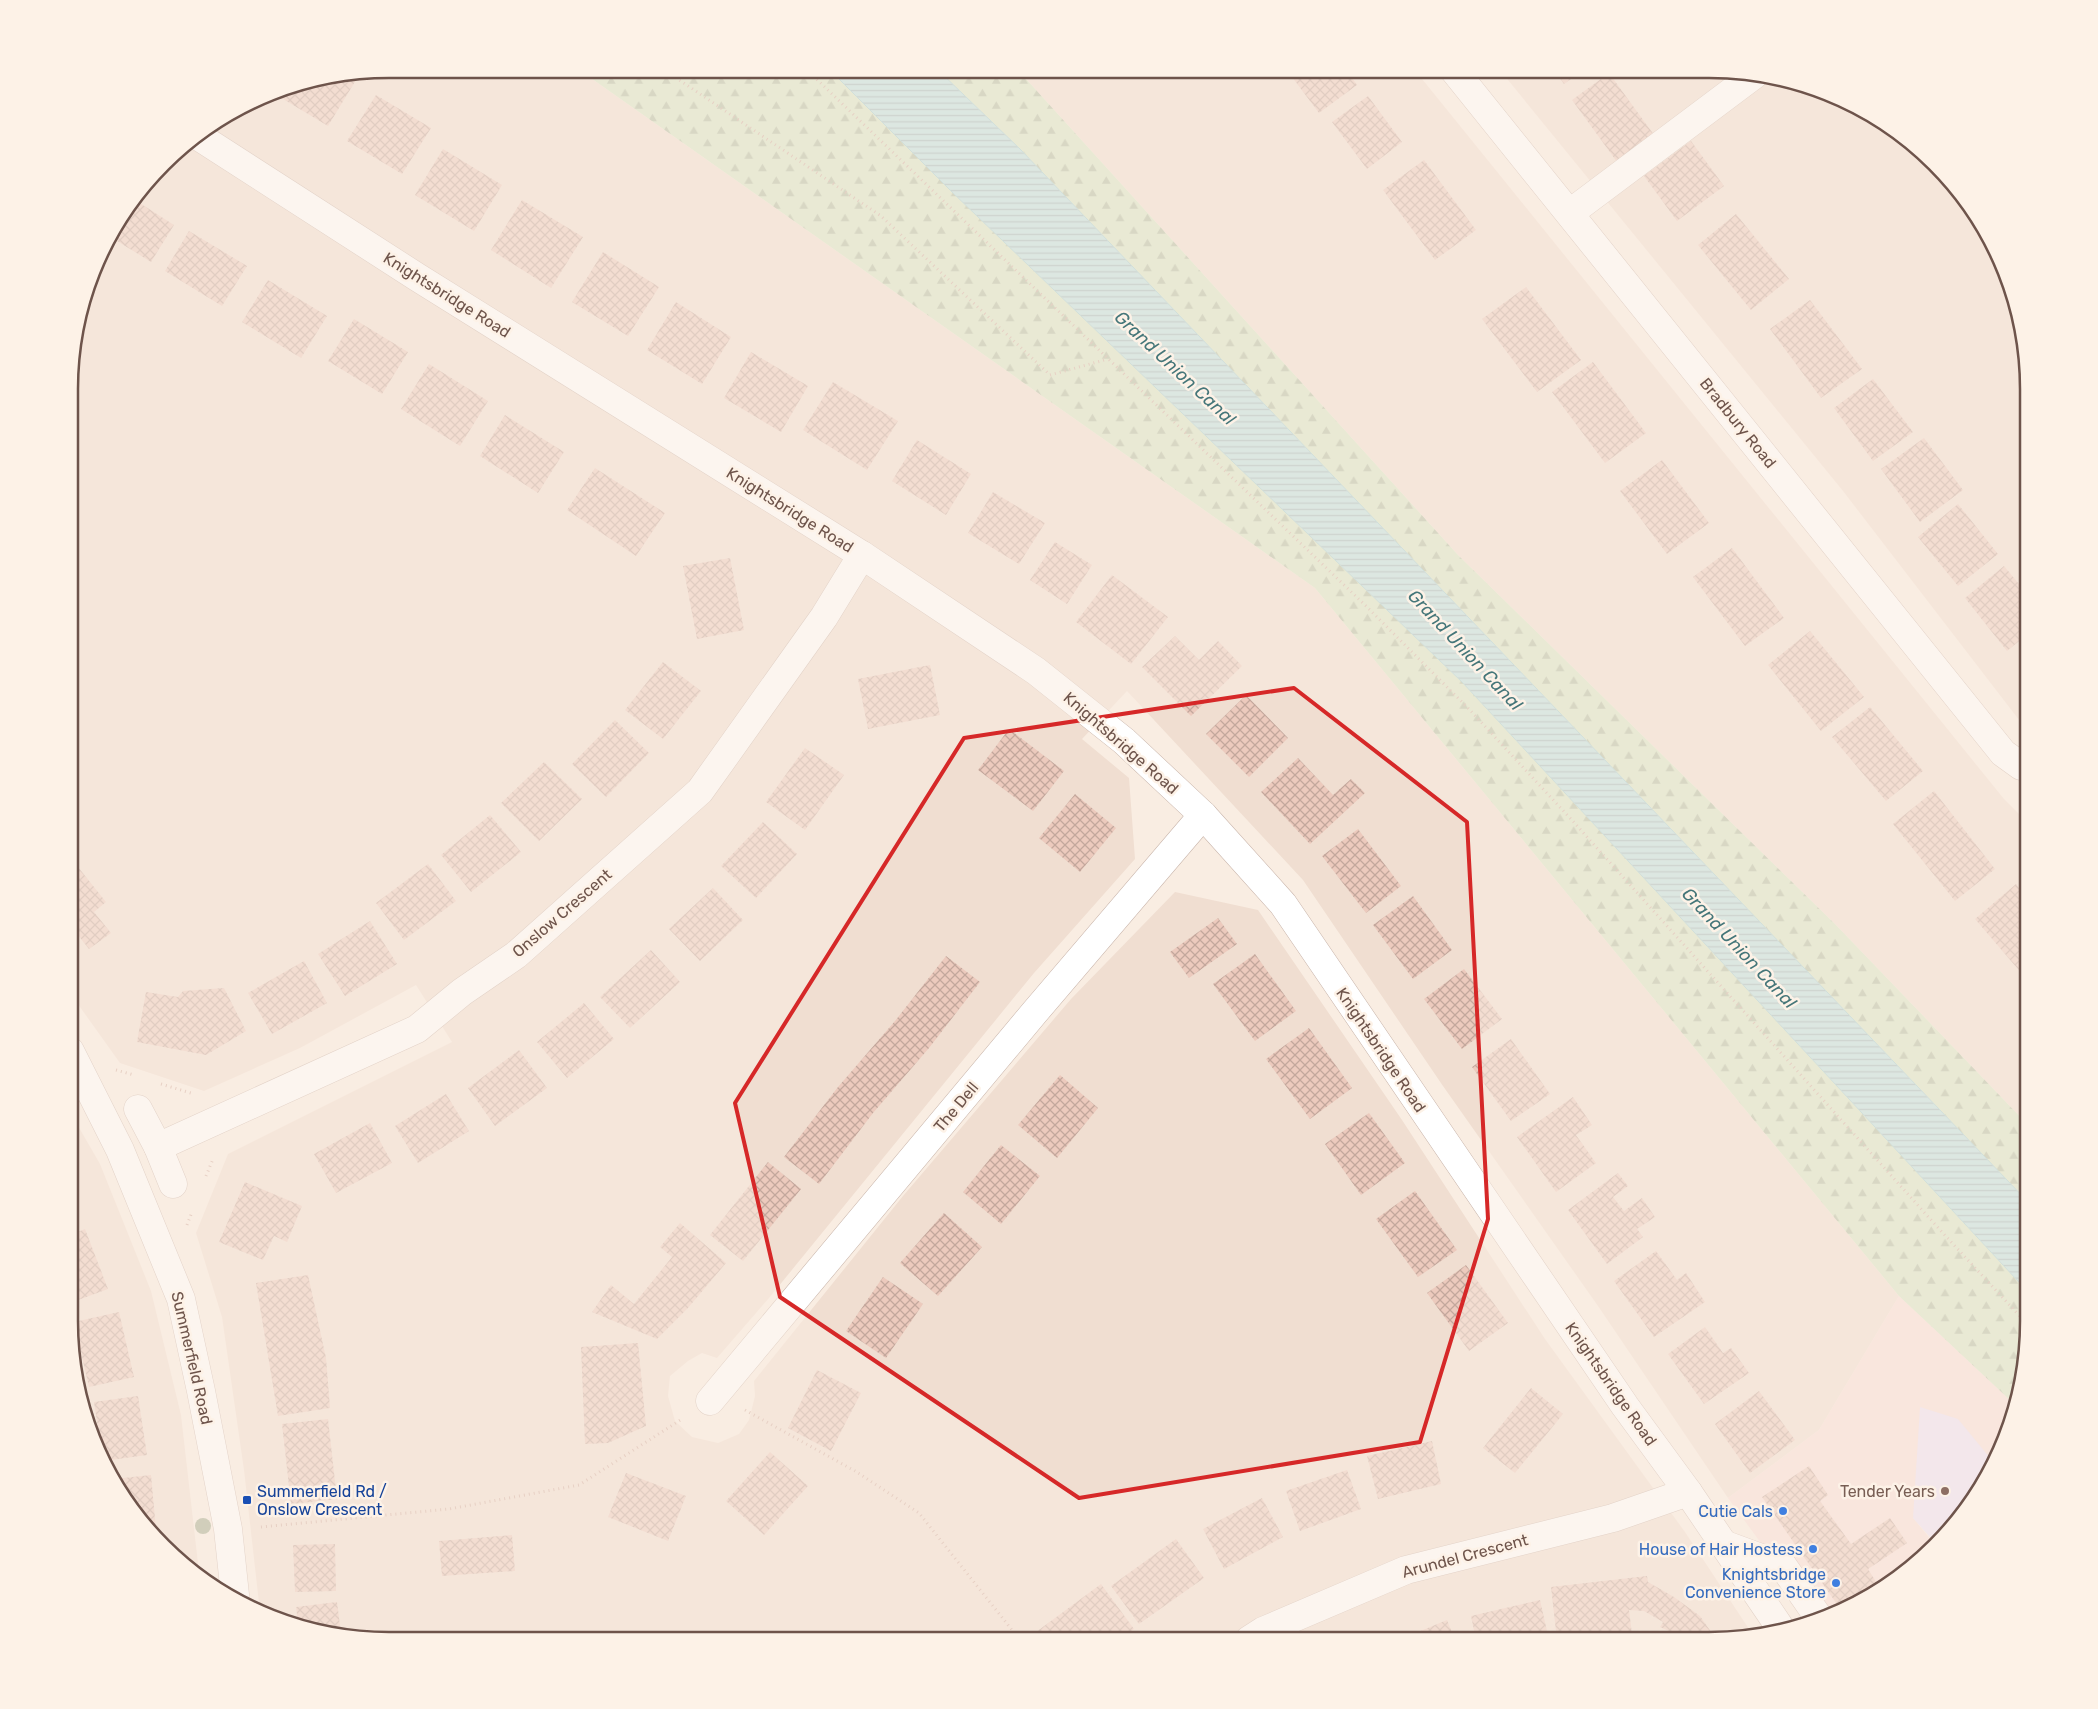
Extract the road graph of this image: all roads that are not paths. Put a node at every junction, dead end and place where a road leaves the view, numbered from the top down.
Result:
1 (1460, 78) edge
2 (1748, 80) edge
3 (203, 139) edge
4 (1570, 213) junction
5 (862, 555) junction
6 (2020, 765) edge
7 (1203, 815) junction
8 (78, 1067) edge
9 (138, 1109) dead end
10 (158, 1147) junction
11 (173, 1184) dead end
12 (713, 1398) road end
13 (1688, 1492) junction
14 (1723, 1544) junction
15 (235, 1591) edge
16 (1816, 1613) edge
17 (1778, 1624) edge
18 (1263, 1631) edge

1 - 4 street, Bradbury Road
2 - 4 street
3 - 5 street, Knightsbridge Road
4 - 6 street, Bradbury Road
5 - 7 street, Knightsbridge Road
5 - 10 street, Onslow Crescent
7 - 12 street, The Dell
7 - 13 street, Knightsbridge Road
8 - 15 street, Summerfield Road
9 - 10 street
10 - 11 street
13 - 14 street, Knightsbridge Road
13 - 18 street, Arundel Crescent
14 - 16 street
14 - 17 street, Knightsbridge Road

